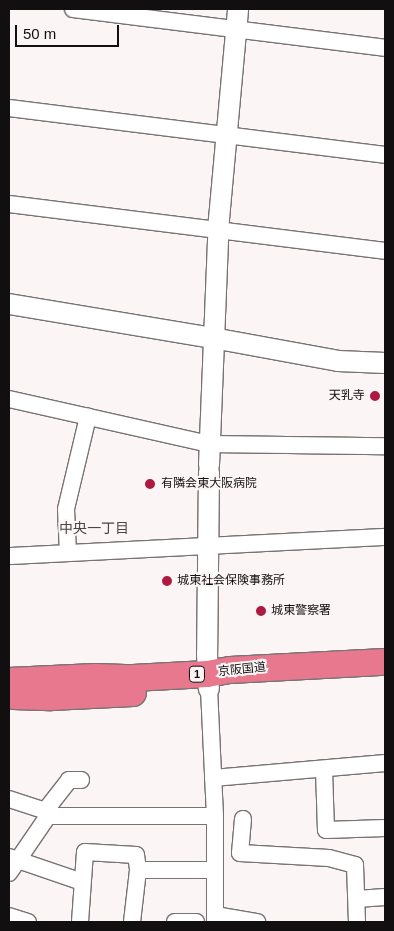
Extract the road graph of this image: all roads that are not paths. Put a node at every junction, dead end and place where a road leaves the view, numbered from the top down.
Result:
1 (73, 9) edge
2 (238, 9) edge
3 (236, 30) junction
4 (385, 48) edge
5 (9, 108) edge
6 (228, 136) junction
7 (385, 155) edge
8 (9, 204) edge
9 (219, 229) junction
10 (385, 252) edge
11 (9, 304) edge
12 (213, 338) junction
13 (385, 363) edge
14 (9, 400) edge
15 (88, 417) junction
16 (209, 444) junction
17 (385, 446) edge
18 (385, 537) edge
19 (207, 545) junction
20 (68, 553) junction
21 (9, 556) edge
22 (385, 662) edge
23 (385, 680) edge
24 (9, 681) edge
25 (208, 681) junction
26 (9, 696) edge
27 (385, 763) edge
28 (324, 770) junction
29 (213, 778) junction
30 (81, 780) dead end
31 (9, 799) edge
32 (47, 814) junction
33 (215, 816) junction
34 (243, 819) dead end
35 (385, 828) edge
36 (326, 830) junction
37 (327, 858) junction
38 (12, 864) edge
39 (138, 870) junction
40 (215, 870) junction
41 (82, 882) junction
42 (385, 897) edge
43 (357, 899) junction
44 (9, 916) edge
45 (215, 918) edge
46 (28, 922) edge
47 (80, 922) edge
48 (132, 922) edge
49 (175, 922) edge
50 (196, 922) edge
51 (257, 922) edge
52 (358, 922) edge

1 - 3 street
2 - 3 street
3 - 4 street
3 - 6 street
5 - 6 street
6 - 7 street
6 - 9 street
8 - 9 street
9 - 10 street
9 - 12 street
11 - 12 street
12 - 13 street
12 - 16 street
14 - 15 street
15 - 16 street
15 - 20 street
16 - 17 street
16 - 19 street
18 - 19 street
19 - 20 street
19 - 25 street
20 - 21 street
22 - 25 highway, 京阪国道 / 1
23 - 25 highway, 京阪国道 / 1
24 - 25 highway, 京阪国道 / 1
25 - 26 highway, 京阪国道 / 1
25 - 29 street
27 - 28 street
28 - 29 street
28 - 36 street
29 - 33 street
30 - 32 street
31 - 32 street
32 - 33 street
32 - 38 street
33 - 40 street
34 - 37 street
35 - 36 street
36 - 37 street
37 - 43 street
38 - 41 street
39 - 40 street
39 - 41 street
39 - 48 street
40 - 45 street
41 - 47 street
42 - 43 street
43 - 52 street
44 - 46 street
45 - 51 street
49 - 50 street

